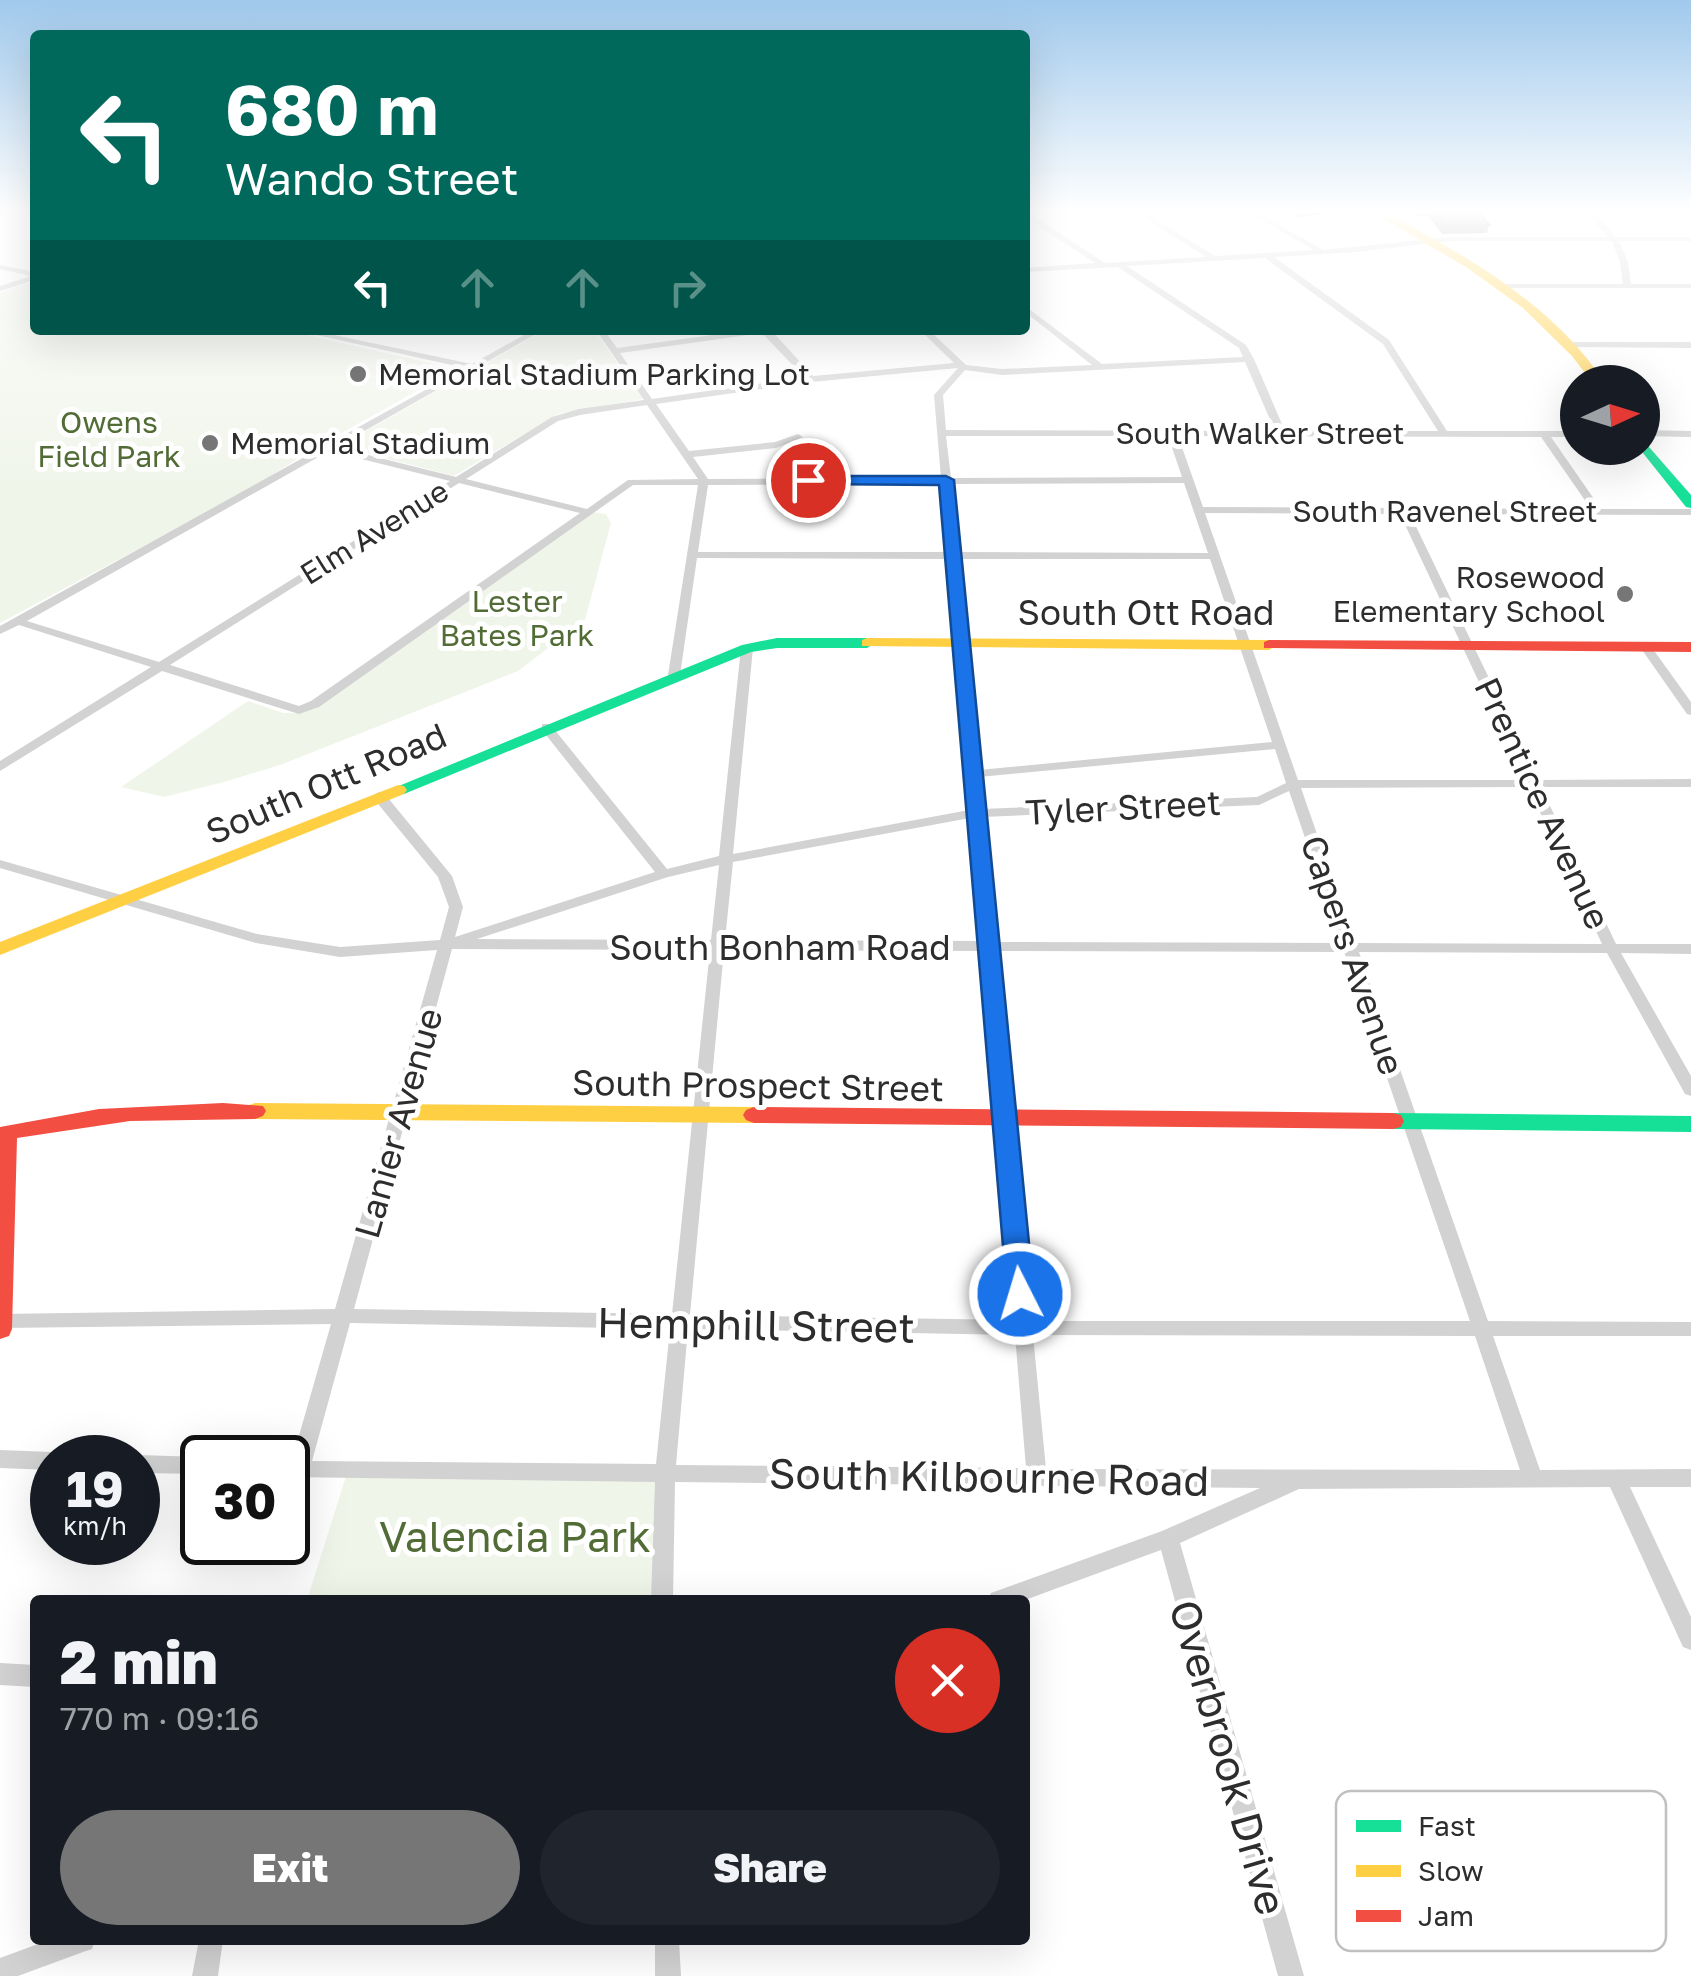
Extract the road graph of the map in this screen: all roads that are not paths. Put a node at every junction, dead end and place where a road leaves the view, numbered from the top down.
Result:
1 (1180, 305) edge
2 (1335, 305) edge
3 (1522, 305) edge
4 (1030, 312) edge
5 (322, 335) edge
6 (530, 335) edge
7 (604, 335) edge
8 (730, 335) edge
9 (770, 335) edge
10 (929, 335) edge
11 (1573, 345) junction
12 (1691, 345) edge
13 (616, 351) junction
14 (1250, 360) junction
15 (1587, 365) edge
16 (473, 366) junction
17 (961, 366) junction
18 (1102, 368) junction
19 (810, 379) junction
20 (651, 402) junction
21 (942, 433) junction
22 (1172, 433) junction
23 (1281, 434) junction
24 (1444, 434) junction
25 (1544, 434) junction
26 (1560, 434) edge
27 (1660, 434) edge
28 (1691, 434) edge
29 (798, 437) dead end
30 (328, 448) junction
31 (690, 454) junction
32 (1660, 465) edge
33 (704, 480) junction
34 (946, 480) junction
35 (1188, 480) junction
36 (456, 481) junction
37 (1691, 504) edge
38 (1199, 510) junction
39 (584, 511) junction
40 (1404, 512) junction
41 (1691, 512) edge
42 (1599, 513) junction
43 (692, 554) junction
44 (1215, 556) junction
45 (953, 557) junction
46 (17, 622) junction
47 (0, 631) edge
48 (961, 644) junction
49 (1246, 645) junction
50 (1468, 645) junction
51 (1646, 647) junction
52 (1691, 647) edge
53 (747, 648) junction
54 (158, 668) junction
55 (674, 675) junction
56 (1691, 711) edge
57 (546, 727) junction
58 (1280, 745) junction
59 (0, 767) edge
60 (973, 774) junction
61 (1691, 783) edge
62 (1294, 784) junction
63 (1532, 784) junction
64 (378, 796) junction
65 (976, 813) junction
66 (726, 859) junction
67 (0, 864) edge
68 (664, 874) junction
69 (132, 899) junction
70 (449, 944) junction
71 (1610, 946) junction
72 (717, 948) junction
73 (1350, 948) junction
74 (0, 949) edge
75 (989, 949) junction
76 (1691, 949) edge
77 (1691, 1090) edge
78 (400, 1114) junction
79 (700, 1116) junction
80 (1409, 1118) junction
81 (1004, 1120) junction
82 (1691, 1124) edge
83 (343, 1316) junction
84 (1, 1321) edge
85 (680, 1321) junction
86 (1024, 1328) junction
87 (1481, 1328) junction
88 (0, 1329) edge
89 (1691, 1329) edge
90 (305, 1435) edge
91 (0, 1458) edge
92 (30, 1459) edge
93 (310, 1469) edge
94 (665, 1474) junction
95 (1037, 1476) junction
96 (1614, 1477) junction
97 (1533, 1478) junction
98 (1691, 1478) edge
99 (1299, 1480) junction
100 (1168, 1538) junction
101 (662, 1595) edge
102 (1012, 1595) edge
103 (1691, 1640) edge
104 (0, 1674) edge
105 (30, 1676) edge
106 (74, 1945) edge
107 (210, 1945) edge
108 (666, 1945) edge
109 (32, 1967) edge
110 (0, 1970) edge
111 (206, 1976) edge
112 (668, 1976) edge
113 (1291, 1976) edge

1 - 14 street
2 - 24 street
3 - 11 street
4 - 18 street
5 - 16 street
6 - 16 street
7 - 13 street
8 - 13 street
9 - 19 street
10 - 17 street
11 - 12 street
11 - 15 street
13 - 20 street
14 - 18 street, Elm Avenue
14 - 23 street
16 - 30 street
17 - 18 street, Elm Avenue
17 - 19 street, Elm Avenue
17 - 21 street
19 - 20 street, Elm Avenue
20 - 31 street
20 - 36 street, Elm Avenue
21 - 22 street, South Walker Street
21 - 34 street
22 - 23 street, South Walker Street
22 - 35 street, Capers Avenue
23 - 24 street, South Walker Street
24 - 25 street, South Walker Street
25 - 26 street, South Walker Street
25 - 42 street
27 - 28 street
29 - 31 street
30 - 36 street
30 - 46 street
31 - 33 street
32 - 37 street
33 - 34 street
33 - 39 street
33 - 43 street
34 - 35 street
34 - 45 street
35 - 38 street, Capers Avenue
36 - 39 street
36 - 54 street, Elm Avenue
38 - 40 street, South Ravenel Street
38 - 44 street, Capers Avenue
39 - 54 street
40 - 42 street, South Ravenel Street
40 - 50 street, Prentice Avenue
41 - 42 street, South Ravenel Street
43 - 45 street
43 - 55 street
44 - 45 street
44 - 49 street, Capers Avenue
45 - 48 street
46 - 47 street
46 - 54 street
48 - 49 street, South Ott Road
48 - 53 street, South Ott Road
48 - 60 street
49 - 50 street, South Ott Road
49 - 58 street, Capers Avenue
50 - 51 street, South Ott Road
50 - 63 street, Prentice Avenue
51 - 52 street, South Ott Road
51 - 56 street
53 - 55 street, South Ott Road
53 - 66 street
54 - 59 street, Elm Avenue
55 - 57 street, South Ott Road
57 - 64 street, South Ott Road
57 - 68 street
58 - 60 street, Tyler Street
58 - 62 street, Capers Avenue
60 - 65 street
61 - 63 street, Tyler Street
62 - 63 street, Tyler Street
62 - 65 street, Tyler Street
62 - 73 street, Capers Avenue
63 - 71 street, Prentice Avenue
64 - 69 street, South Ott Road
64 - 70 street, Lanier Avenue
65 - 66 street, Tyler Street
65 - 75 street
66 - 68 street, Tyler Street
66 - 72 street
67 - 69 street, South Bonham Road
68 - 70 street, Tyler Street
69 - 70 street, South Bonham Road
69 - 74 street, South Ott Road
70 - 72 street, South Bonham Road
70 - 78 street, Lanier Avenue
71 - 73 street, South Bonham Road
71 - 76 street, South Bonham Road
71 - 77 street, Prentice Avenue
72 - 75 street, South Bonham Road
72 - 79 street
73 - 75 street, South Bonham Road
73 - 80 street, Capers Avenue
75 - 81 street
78 - 79 street, South Prospect Street
78 - 83 street, Lanier Avenue
78 - 84 street, South Prospect Street
79 - 81 street, South Prospect Street
79 - 85 street
80 - 81 street, South Prospect Street
80 - 82 street, South Prospect Street
80 - 87 street, Capers Avenue
81 - 86 street
83 - 84 street, Hemphill Street
83 - 85 street, Hemphill Street
83 - 90 street, Lanier Avenue
84 - 88 street
85 - 86 street, Hemphill Street
85 - 94 street
86 - 87 street, Hemphill Street
86 - 95 street
87 - 89 street, Hemphill Street
87 - 97 street, Capers Avenue
91 - 92 street
93 - 94 street, South Kilbourne Road
94 - 95 street, South Kilbourne Road
94 - 101 street
95 - 99 street, South Kilbourne Road
96 - 97 street, South Kilbourne Road
96 - 98 street, South Kilbourne Road
96 - 103 street
97 - 99 street, South Kilbourne Road
99 - 100 street
100 - 102 street
100 - 113 street, Overbrook Drive
104 - 105 street
106 - 109 street
107 - 111 street
108 - 112 street
109 - 110 street

